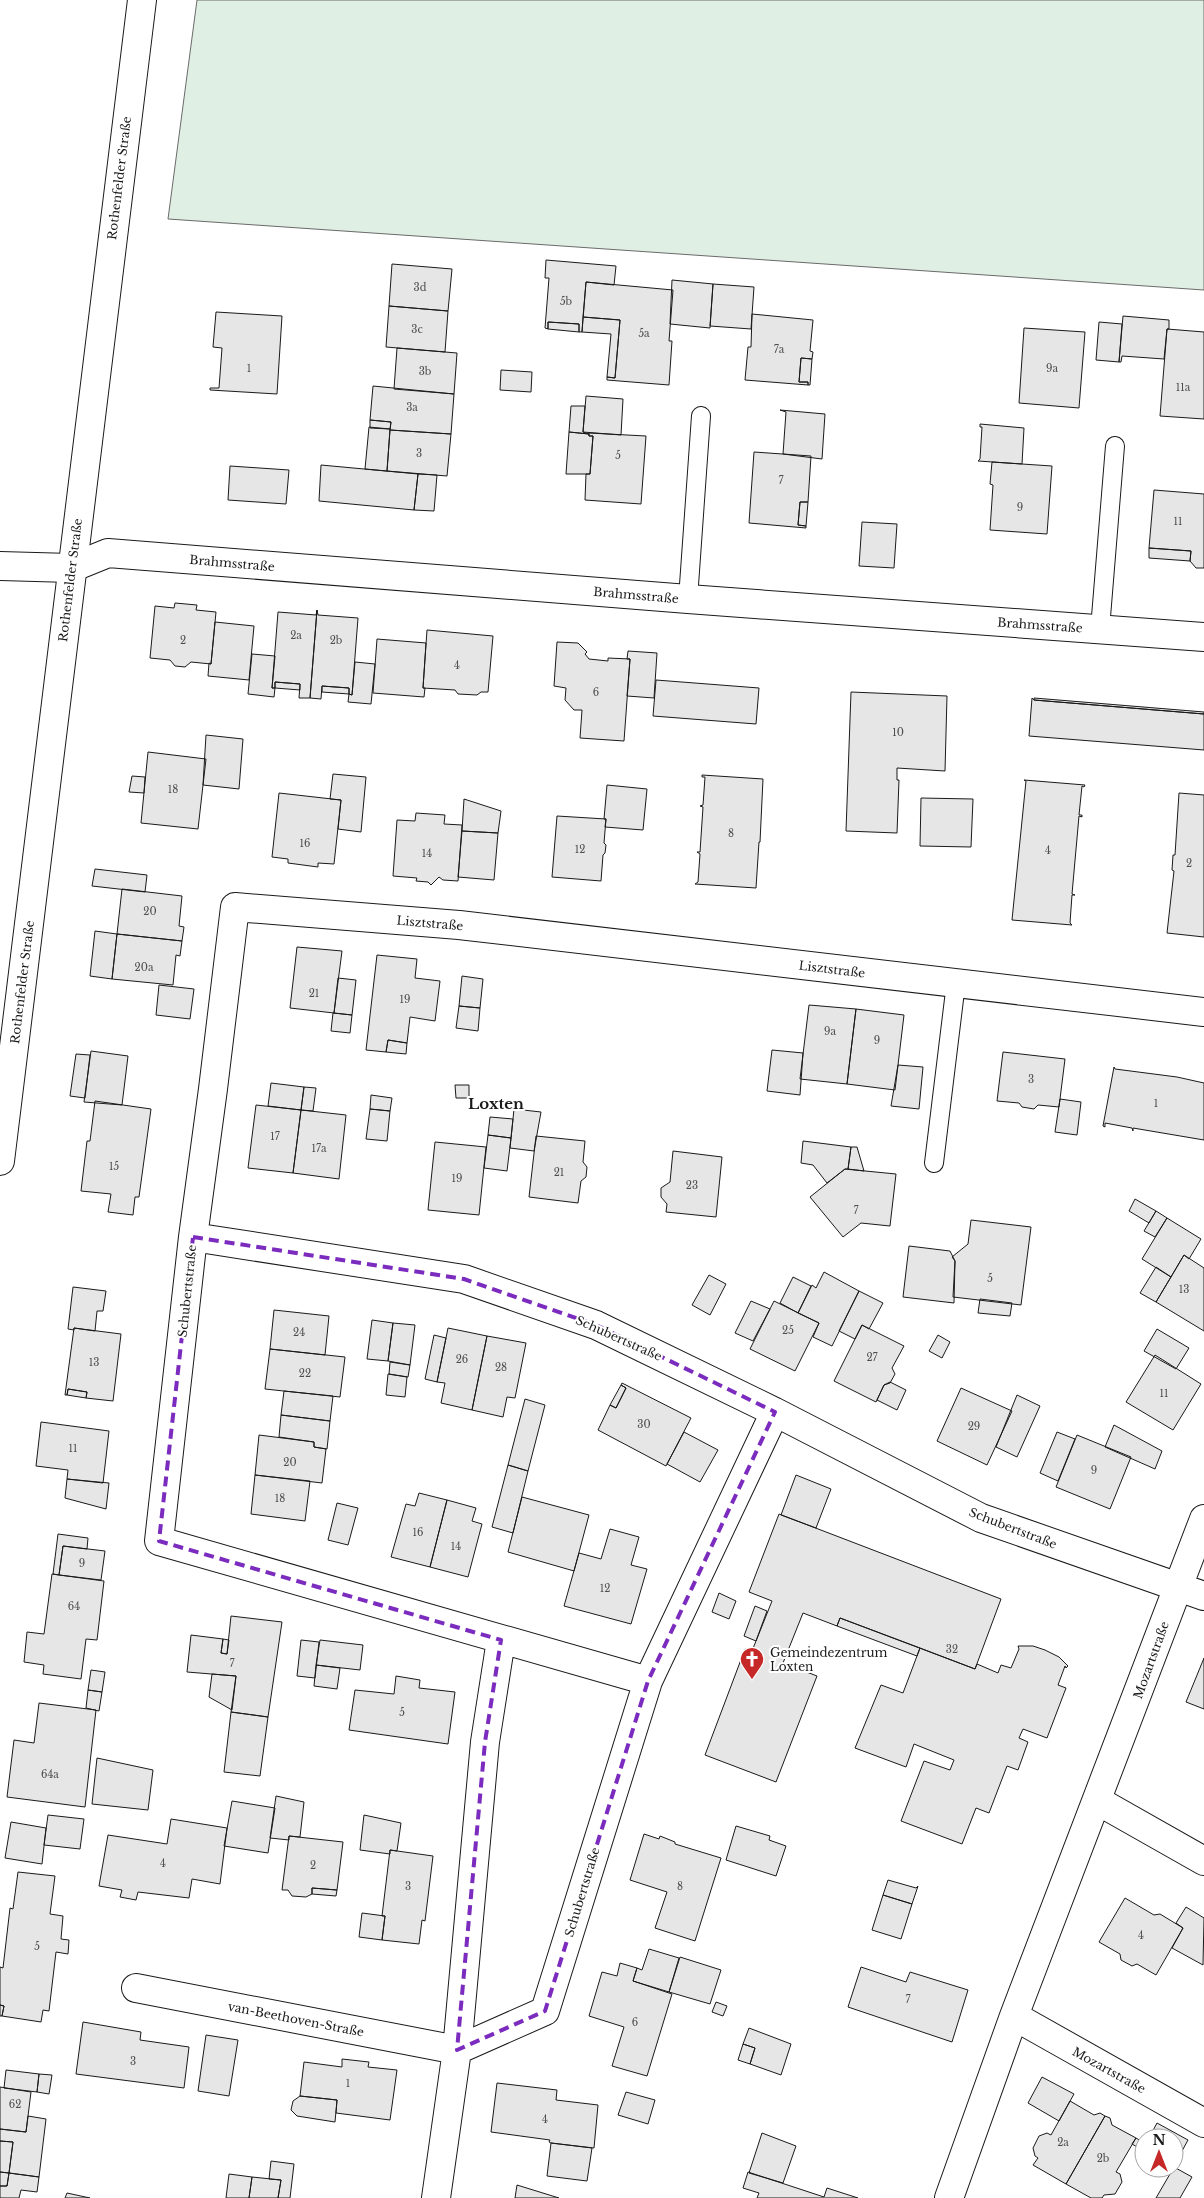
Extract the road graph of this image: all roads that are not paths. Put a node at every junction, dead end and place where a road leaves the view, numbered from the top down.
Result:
1 (142, 0) edge
2 (701, 416) dead end
3 (1115, 446) dead end
4 (0, 566) edge
5 (71, 568) junction
6 (688, 599) junction
7 (1100, 629) junction
8 (1204, 637) edge
9 (956, 983) junction
10 (1204, 1012) edge
11 (0, 1161) edge
12 (934, 1163) dead end
13 (193, 1237) junction
14 (775, 1412) junction
15 (1204, 1519) edge
16 (1178, 1586) junction
17 (1204, 1596) edge
18 (501, 1640) junction
19 (648, 1681) junction
20 (1098, 1801) junction
21 (1204, 1861) edge
22 (136, 1988) dead end
23 (1014, 2016) junction
24 (457, 2050) junction
25 (1204, 2123) edge
26 (436, 2198) edge
27 (949, 2198) edge

1 - 5 street, Rothenfelder Straße
2 - 6 lane
3 - 7 lane
4 - 5 street
5 - 6 street, Brahmsstraße
5 - 11 street, Rothenfelder Straße
6 - 7 street, Brahmsstraße
7 - 8 street, Brahmsstraße
9 - 10 street, Lisztstraße
9 - 12 lane
9 - 13 street, Lisztstraße
13 - 14 street, Schubertstraße
13 - 18 street, Schubertstraße
14 - 16 street, Schubertstraße
14 - 19 street, Schubertstraße
15 - 16 street, Mozartstraße
16 - 17 street, Schubertstraße
16 - 20 street, Mozartstraße
18 - 19 street, Schubertstraße
18 - 24 street
19 - 24 street, Schubertstraße
20 - 21 street
20 - 23 street, Mozartstraße
22 - 24 street, van-Beethoven-Straße
23 - 25 street, Mozartstraße
23 - 27 street, Mozartstraße
24 - 26 street

